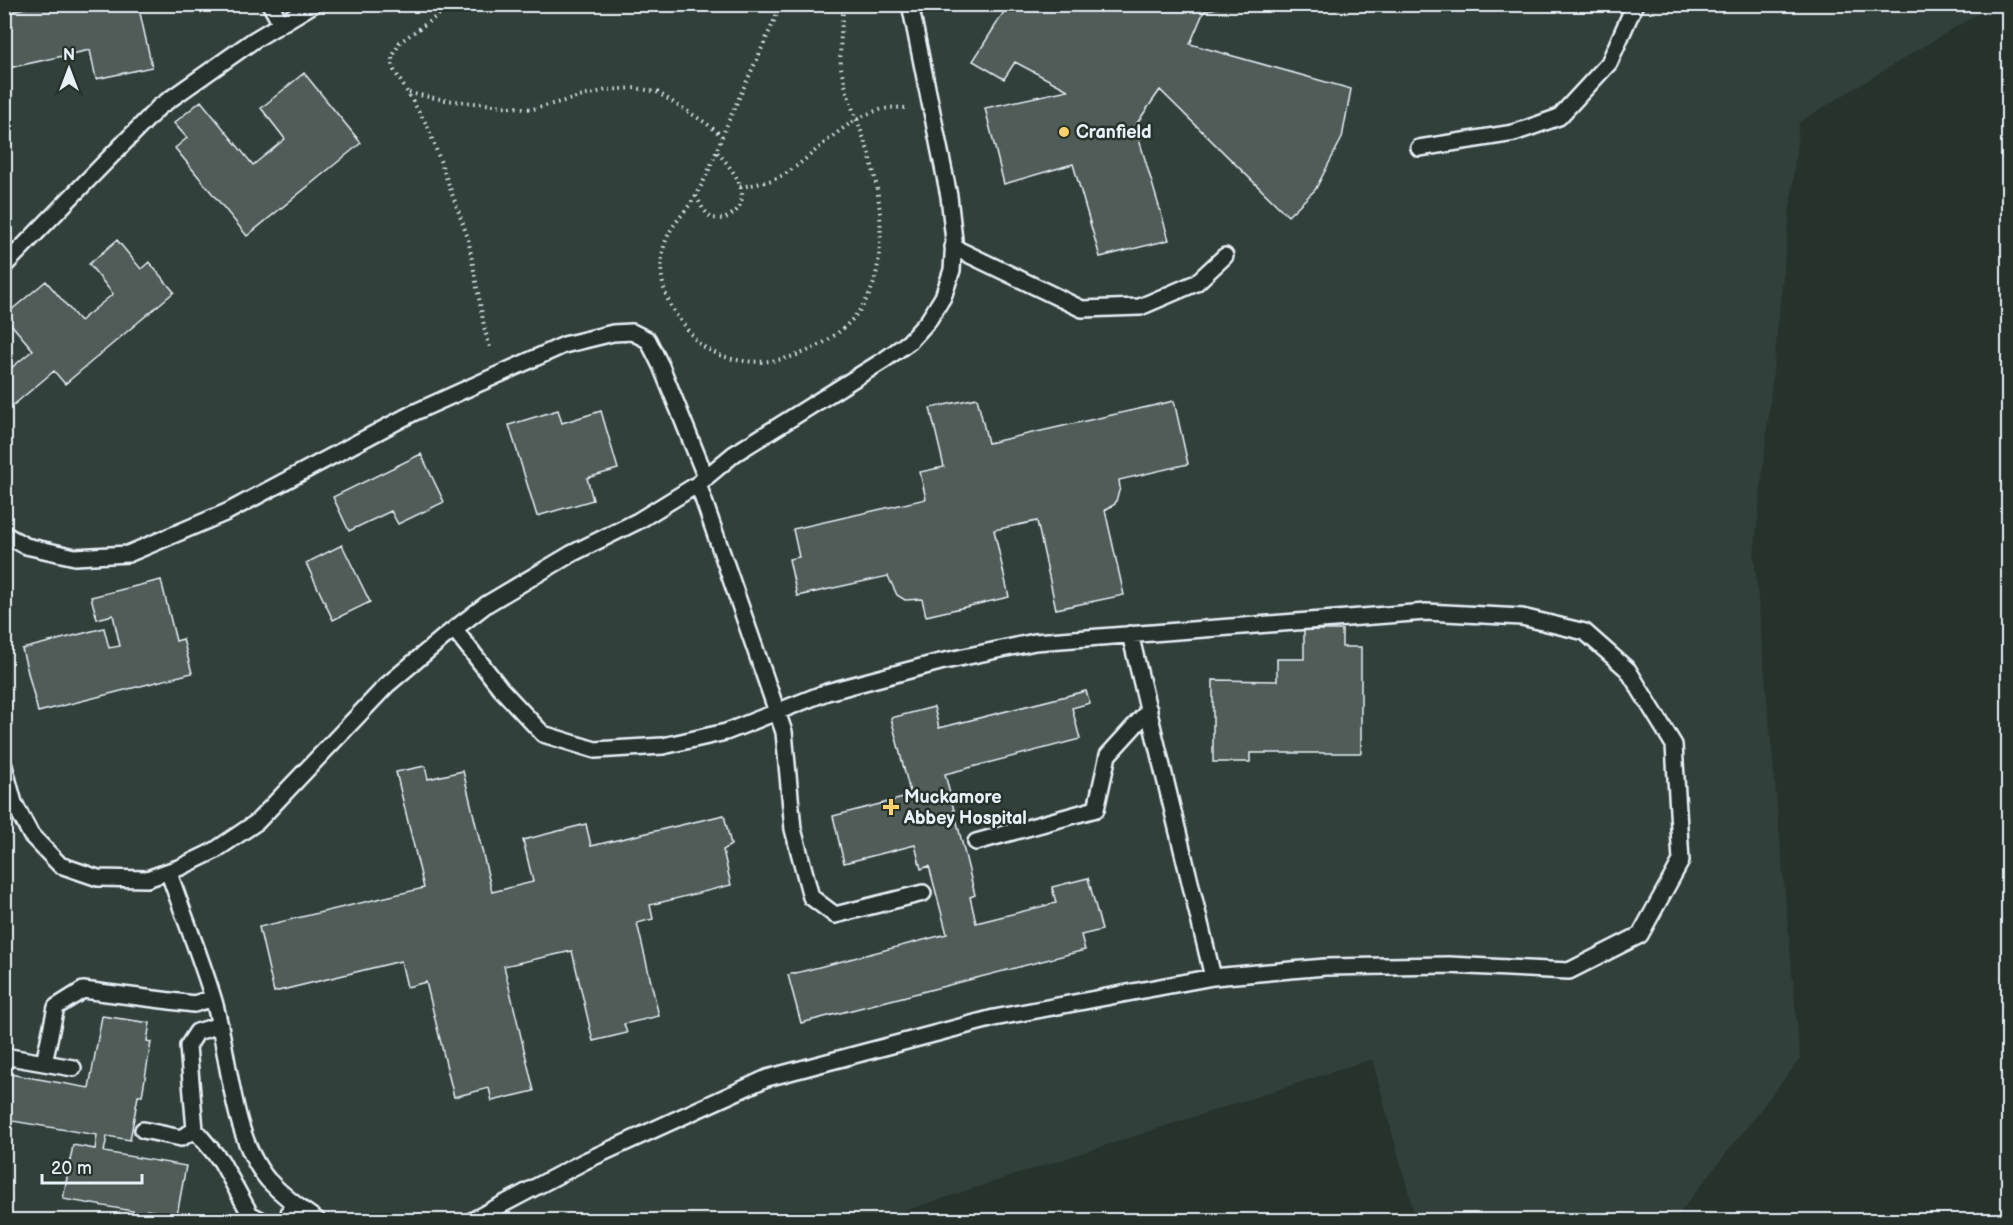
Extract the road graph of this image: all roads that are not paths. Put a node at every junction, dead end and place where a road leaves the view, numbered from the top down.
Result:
1 (270, 4) edge
2 (314, 4) edge
3 (910, 4) edge
4 (1635, 4) edge
5 (281, 24) junction
6 (1419, 148) dead end
7 (953, 247) junction
8 (1225, 256) dead end
9 (4, 266) edge
10 (702, 481) junction
11 (4, 534) edge
12 (454, 629) junction
13 (1131, 634) junction
14 (1149, 710) junction
15 (776, 713) junction
16 (4, 766) edge
17 (976, 842) dead end
18 (169, 873) junction
19 (923, 893) dead end
20 (1213, 977) junction
21 (213, 998) junction
22 (220, 1025) junction
23 (4, 1056) edge
24 (44, 1063) junction
25 (73, 1068) dead end
26 (143, 1130) dead end
27 (195, 1130) junction
28 (292, 1203) junction
29 (261, 1221) edge
30 (287, 1221) edge
31 (317, 1221) edge
32 (473, 1221) edge

1 - 5 lane
2 - 5 lane
3 - 7 lane
4 - 6 lane
5 - 9 lane
7 - 8 lane
7 - 10 lane
10 - 11 lane
10 - 12 lane
10 - 15 lane
12 - 15 lane
12 - 18 lane
13 - 14 lane
13 - 15 lane
13 - 20 lane
14 - 17 lane
14 - 20 lane
15 - 19 lane
16 - 18 lane
18 - 21 lane
20 - 32 lane
21 - 22 lane
21 - 24 lane
22 - 27 lane
22 - 28 lane
23 - 24 lane
24 - 25 lane
26 - 27 lane
27 - 29 lane
28 - 30 lane
28 - 31 lane

